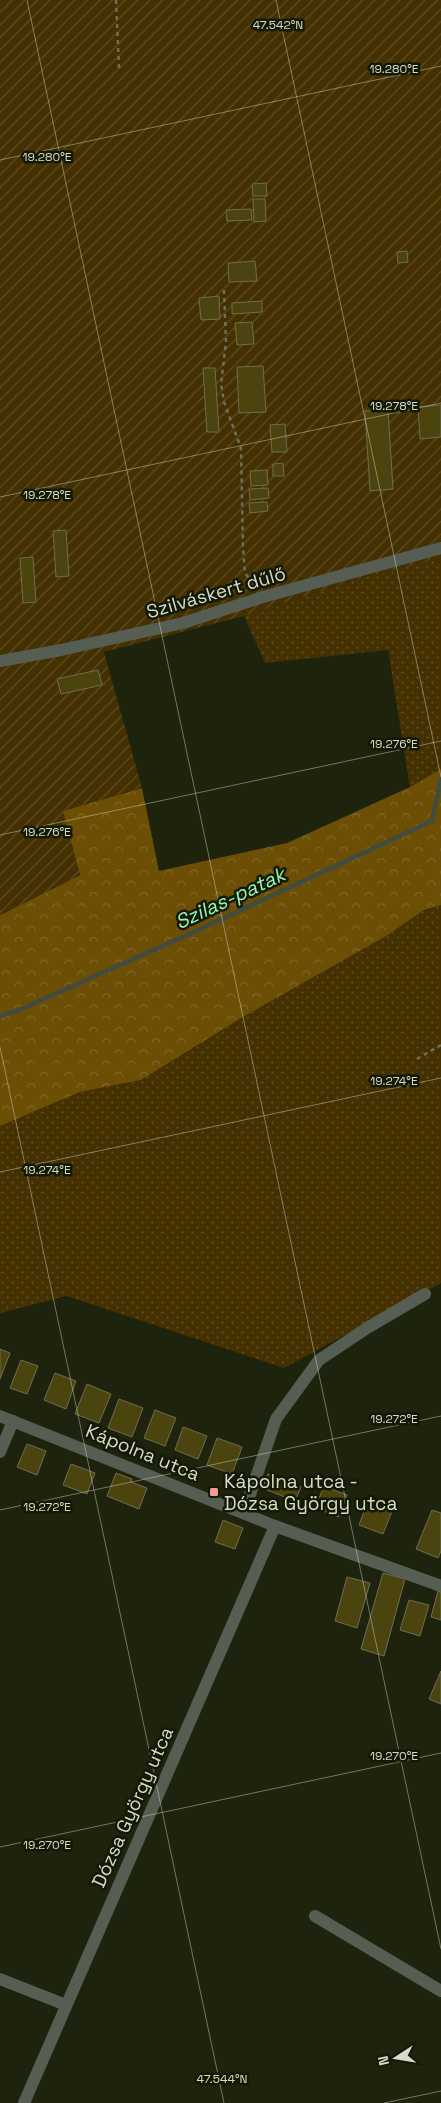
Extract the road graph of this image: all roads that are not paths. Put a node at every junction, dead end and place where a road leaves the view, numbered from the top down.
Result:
1 (441, 548) edge
2 (0, 661) edge
3 (425, 1294) dead end
4 (0, 1416) edge
5 (13, 1421) junction
6 (0, 1452) edge
7 (244, 1512) junction
8 (275, 1526) junction
9 (441, 1586) edge
10 (315, 1916) dead end
11 (0, 1979) edge
12 (441, 1991) edge
13 (66, 2005) junction
14 (24, 2103) edge

1 - 2 street, Szilváskert dűlő
3 - 7 street
4 - 5 street, Kápolna utca
5 - 6 street
5 - 7 street, Kápolna utca
7 - 8 street, Kápolna utca
8 - 9 street, Kápolna utca
8 - 13 street, Dózsa György utca
10 - 12 street
11 - 13 street
13 - 14 street, Dózsa György utca

